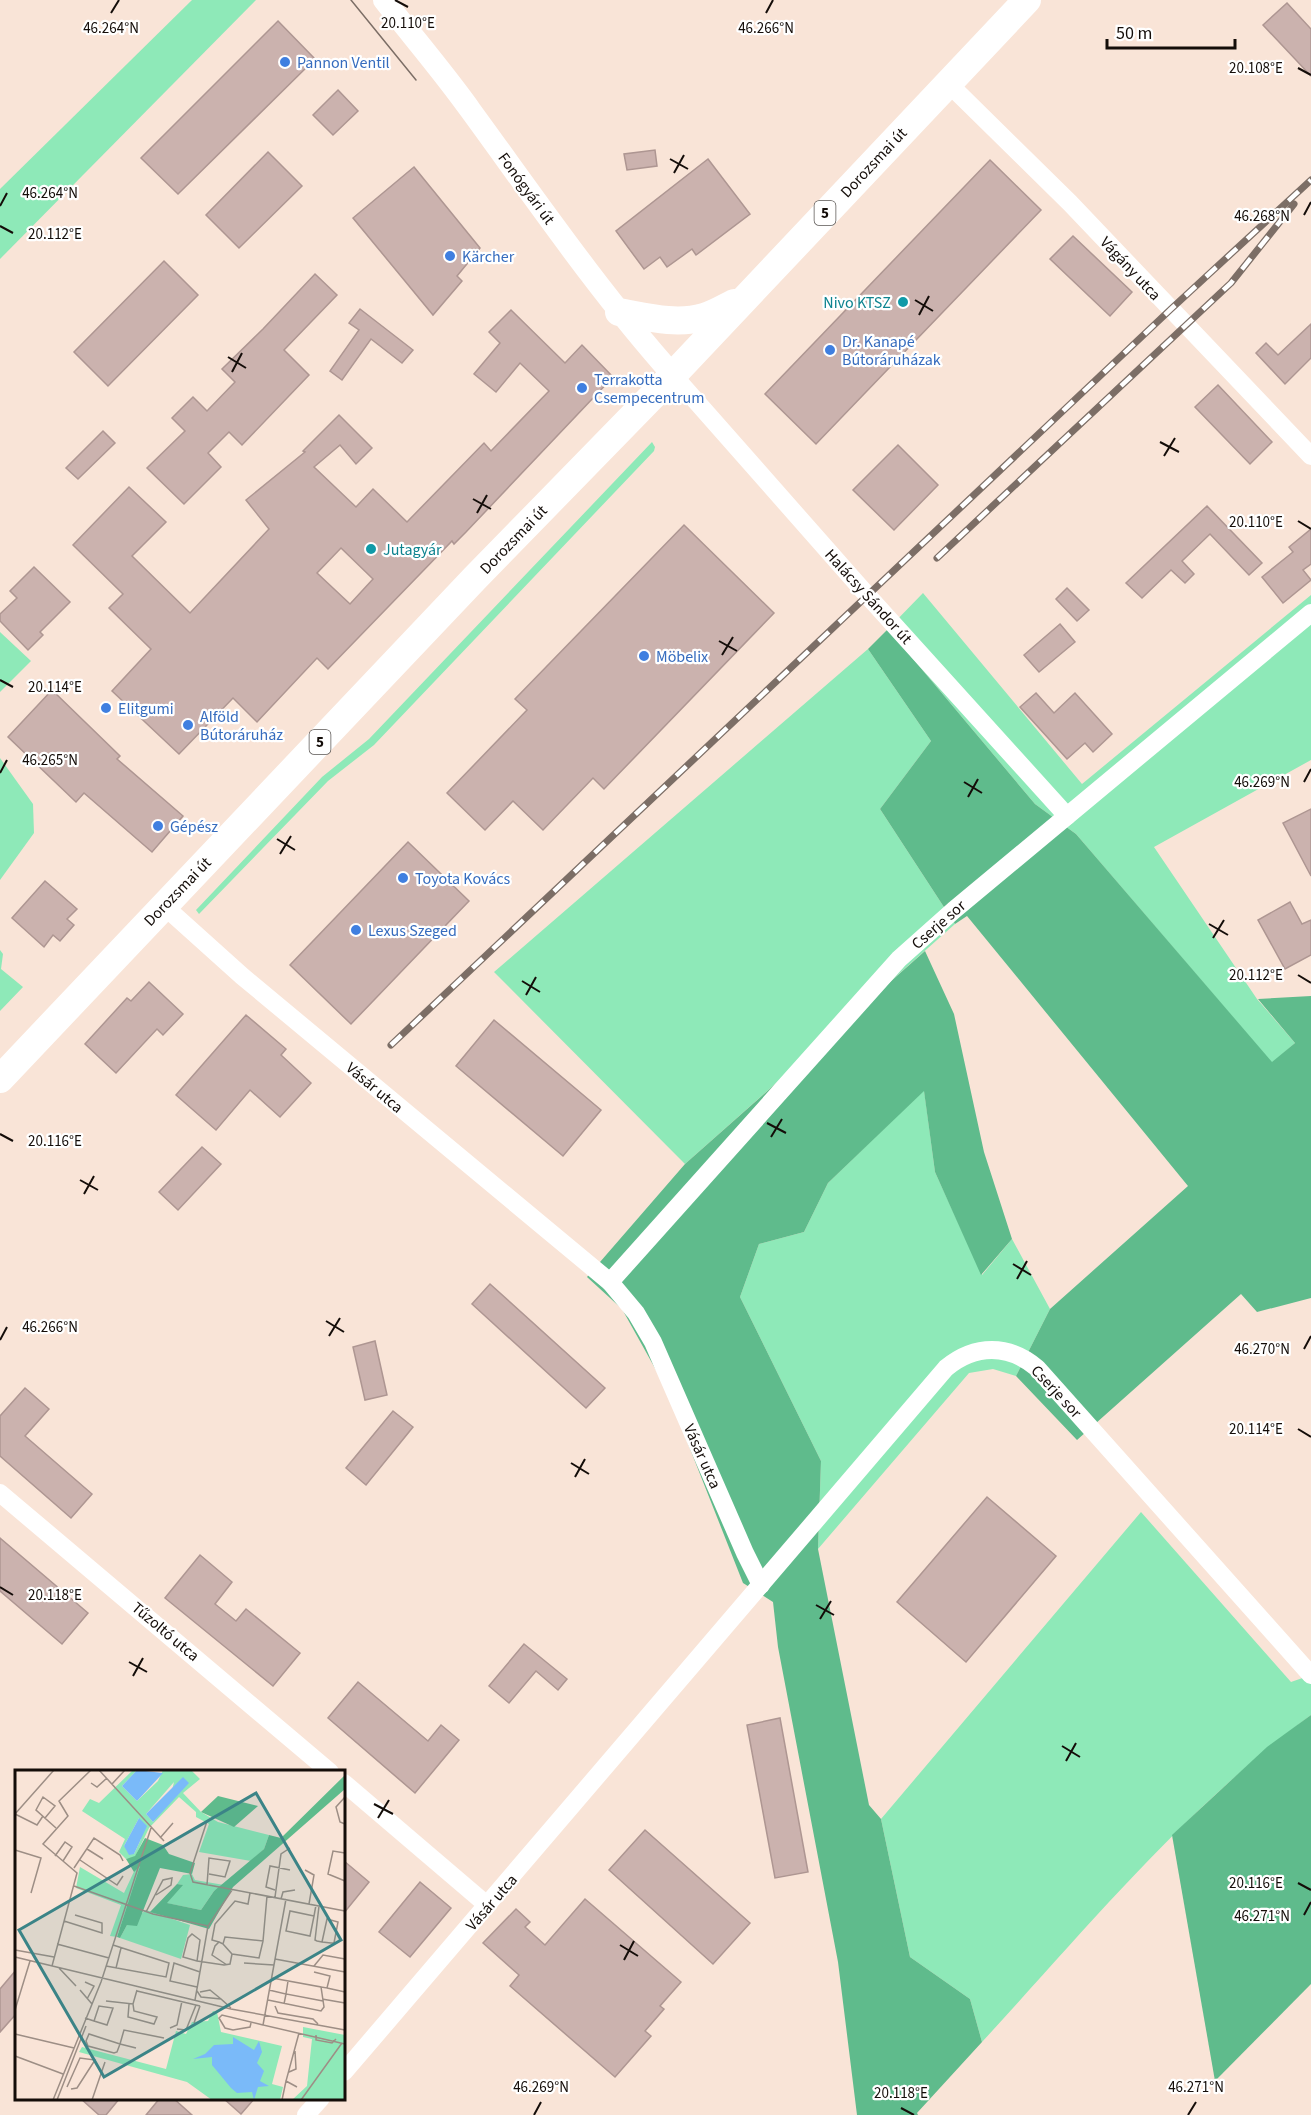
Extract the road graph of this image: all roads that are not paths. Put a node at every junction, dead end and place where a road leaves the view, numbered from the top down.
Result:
1 (384, 0) edge
2 (1027, 0) edge
3 (948, 82) junction
4 (744, 299) junction
5 (620, 312) junction
6 (673, 375) junction
7 (1311, 456) edge
8 (1311, 613) edge
9 (1067, 816) junction
10 (163, 905) junction
11 (0, 1079) edge
12 (610, 1281) junction
13 (0, 1493) edge
14 (761, 1585) junction
15 (1311, 1675) edge
16 (328, 1770) edge
17 (345, 1784) edge
18 (487, 1905) junction
19 (345, 2071) edge
20 (319, 2100) edge
21 (306, 2115) edge

1 - 5 street, Fonógyári út
2 - 3 main road, Dorozsmai út / 5
3 - 4 main road, Dorozsmai út / 5
3 - 7 street, Vágány utca
4 - 5 main road
4 - 6 main road, Dorozsmai út / 5
5 - 6 street, Fonógyári út
6 - 9 street, Halácsy Sándor út
6 - 10 main road, Dorozsmai út / 5
8 - 9 street, Cserje sor
9 - 12 street, Cserje sor
10 - 11 main road, Dorozsmai út / 5
10 - 12 street, Vásár utca
12 - 14 street, Vásár utca
13 - 16 street, Tűzoltó utca
14 - 15 street, Cserje sor
14 - 18 street, Vásár utca
17 - 18 street
18 - 19 street, Vásár utca
20 - 21 street

